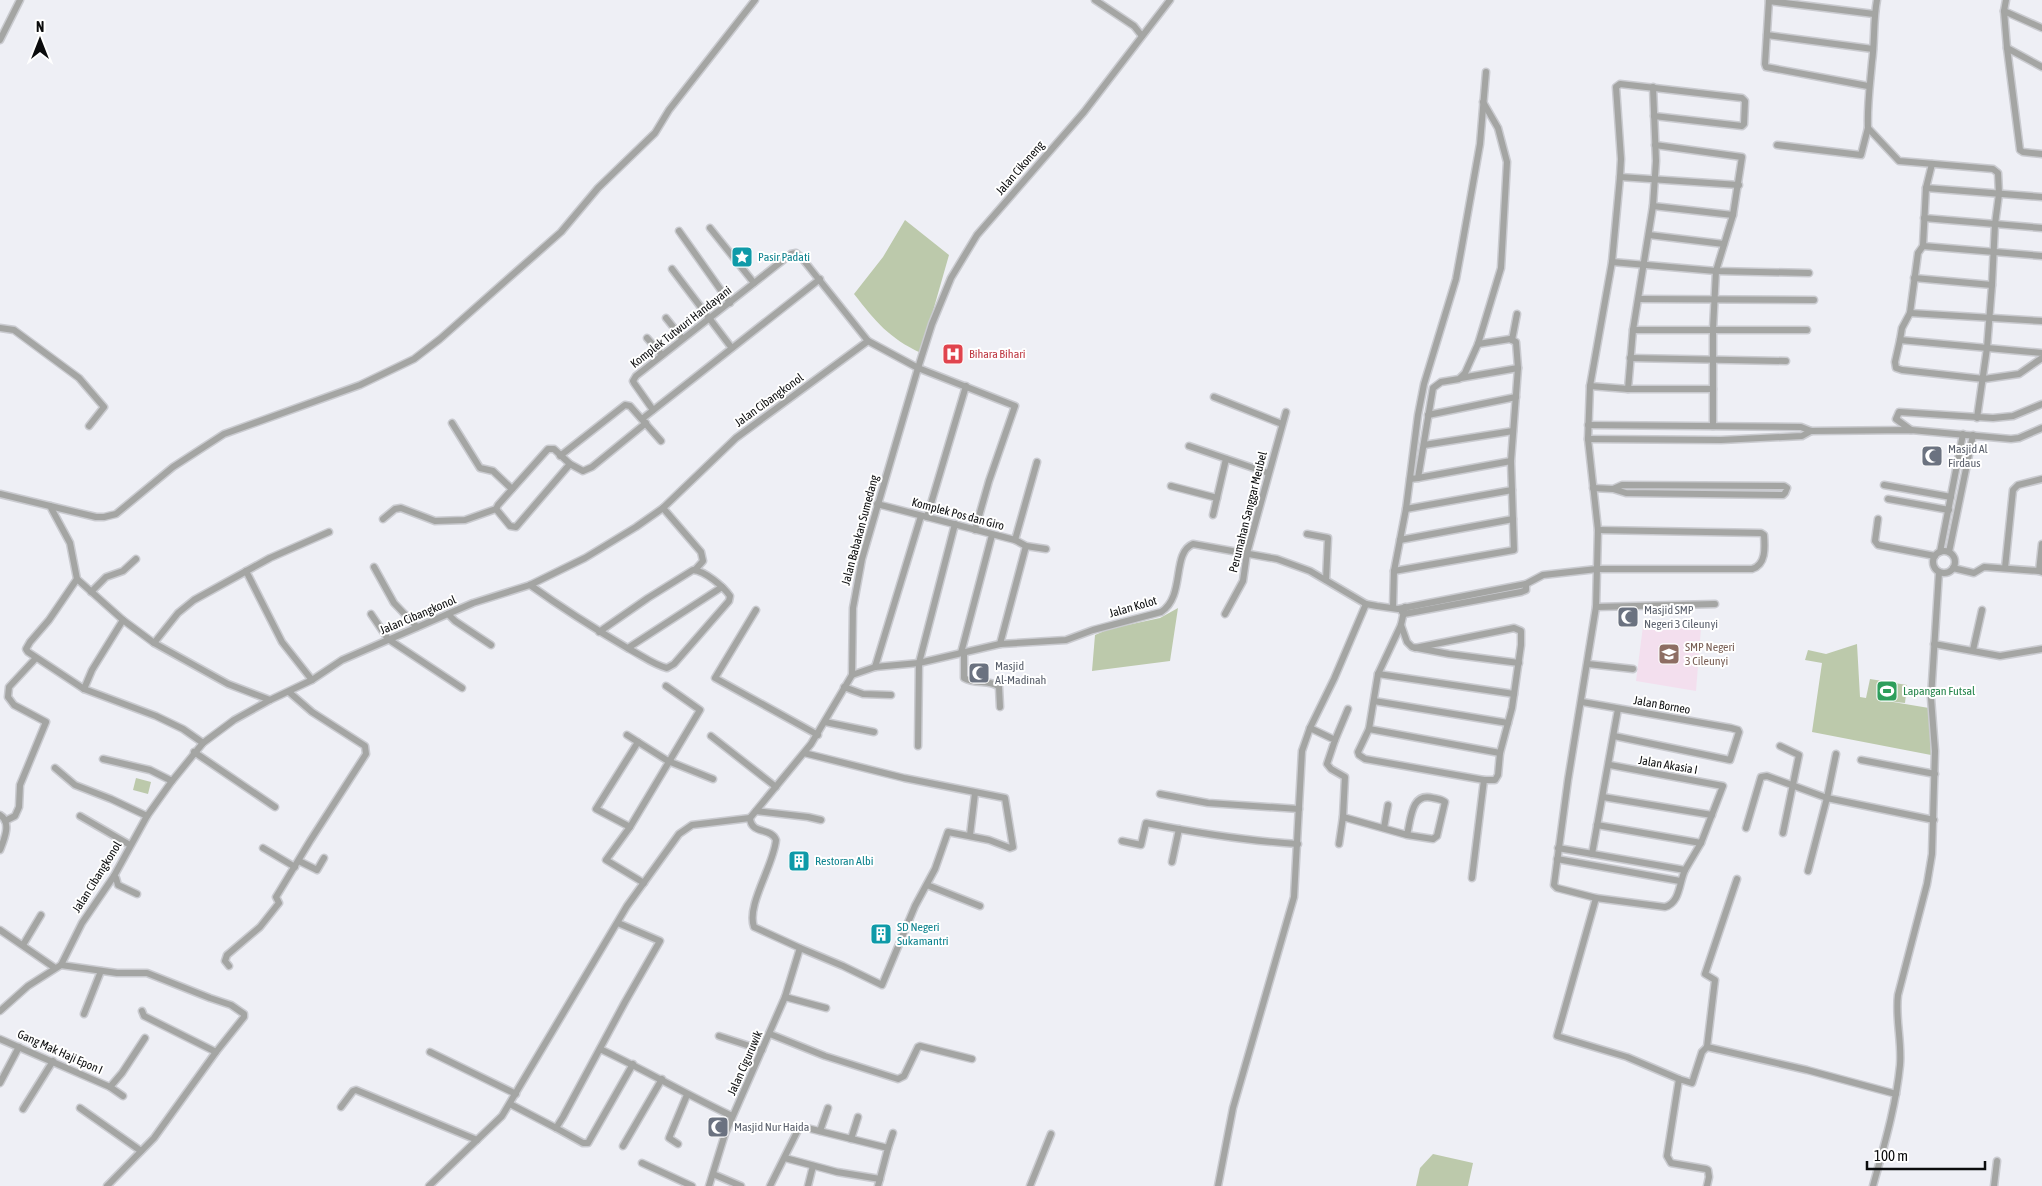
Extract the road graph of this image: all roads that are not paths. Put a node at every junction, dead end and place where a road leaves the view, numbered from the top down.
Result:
1 (20, 0) edge
2 (755, 0) edge
3 (1095, 0) edge
4 (1168, 0) edge
5 (1769, 0) edge
6 (1877, 0) edge
7 (2006, 0) edge
8 (2004, 11) junction
9 (1874, 14) junction
10 (2042, 28) edge
11 (1767, 35) junction
12 (1142, 36) junction
13 (0, 40) edge
14 (2007, 48) junction
15 (1873, 49) junction
16 (2042, 67) edge
17 (1486, 72) dead end
18 (1868, 86) junction
19 (1653, 87) junction
20 (1483, 102) junction
21 (1654, 116) junction
22 (1868, 128) junction
23 (1655, 146) junction
24 (1777, 146) dead end
25 (2042, 154) edge
26 (1932, 164) junction
27 (1620, 177) junction
28 (1654, 178) junction
29 (1739, 185) junction
30 (1926, 188) junction
31 (1999, 194) junction
32 (2042, 197) edge
33 (1653, 206) junction
34 (1733, 215) junction
35 (1924, 218) junction
36 (1994, 224) junction
37 (710, 228) dead end
38 (2042, 228) edge
39 (679, 231) dead end
40 (1649, 235) junction
41 (1724, 244) junction
42 (1923, 246) junction
43 (1993, 253) junction
44 (2042, 256) edge
45 (1612, 262) junction
46 (1645, 266) junction
47 (672, 269) dead end
48 (1716, 271) junction
49 (1809, 273) dead end
50 (1914, 278) junction
51 (820, 279) junction
52 (754, 284) junction
53 (1992, 284) junction
54 (1638, 299) junction
55 (1814, 300) dead end
56 (1714, 301) junction
57 (730, 303) junction
58 (1910, 313) junction
59 (1518, 314) dead end
60 (1989, 317) junction
61 (666, 318) dead end
62 (708, 319) junction
63 (2042, 321) edge
64 (0, 328) edge
65 (1633, 330) junction
66 (1713, 330) junction
67 (1808, 330) dead end
68 (647, 338) dead end
69 (682, 338) junction
70 (1512, 340) junction
71 (1900, 340) junction
72 (868, 341) junction
73 (1478, 344) junction
74 (731, 348) junction
75 (1987, 348) junction
76 (2042, 352) edge
77 (662, 355) junction
78 (1630, 358) junction
79 (2042, 358) edge
80 (1713, 359) junction
81 (1786, 360) dead end
82 (918, 368) junction
83 (1518, 368) junction
84 (1459, 378) junction
85 (1984, 379) junction
86 (966, 386) junction
87 (1590, 386) junction
88 (1628, 389) junction
89 (1713, 389) junction
90 (1214, 397) dead end
91 (1516, 397) junction
92 (2042, 404) edge
93 (653, 410) junction
94 (1286, 412) dead end
95 (1428, 416) junction
96 (1977, 418) junction
97 (644, 421) junction
98 (452, 423) dead end
99 (1282, 424) junction
100 (1588, 425) junction
101 (89, 426) dead end
102 (1713, 426) junction
103 (2042, 428) edge
104 (1911, 430) junction
105 (1513, 431) junction
106 (1811, 431) junction
107 (1964, 434) junction
108 (1973, 435) junction
109 (1588, 439) junction
110 (661, 441) dead end
111 (1424, 445) junction
112 (1189, 446) dead end
113 (560, 456) junction
114 (1226, 460) junction
115 (1511, 461) junction
116 (1037, 462) dead end
117 (570, 464) junction
118 (1268, 473) junction
119 (1418, 478) junction
120 (1410, 479) junction
121 (2042, 479) edge
122 (1884, 485) dead end
123 (1170, 486) dead end
124 (1594, 488) junction
125 (512, 489) junction
126 (1613, 489) junction
127 (1512, 490) junction
128 (0, 494) edge
129 (1952, 497) junction
130 (1217, 498) junction
131 (1888, 498) dead end
132 (877, 504) junction
133 (50, 506) junction
134 (663, 508) junction
135 (496, 509) junction
136 (1406, 509) junction
137 (1949, 510) junction
138 (1213, 515) dead end
139 (924, 517) junction
140 (383, 519) dead end
141 (1513, 519) junction
142 (1878, 519) dead end
143 (955, 524) junction
144 (976, 530) junction
145 (1598, 530) junction
146 (329, 532) dead end
147 (1307, 534) dead end
148 (992, 535) junction
149 (1014, 540) junction
150 (1400, 540) junction
151 (2042, 544) edge
152 (1026, 546) junction
153 (1046, 548) dead end
154 (1949, 552) junction
155 (1247, 553) junction
156 (1937, 554) junction
157 (136, 559) dead end
158 (374, 567) dead end
159 (1953, 568) junction
160 (2005, 568) junction
161 (1597, 569) junction
162 (695, 570) junction
163 (246, 571) junction
164 (1394, 571) junction
165 (2040, 571) edge
166 (1940, 572) junction
167 (77, 579) junction
168 (1326, 580) junction
169 (1526, 584) junction
170 (530, 585) junction
171 (722, 587) junction
172 (91, 592) junction
173 (1366, 604) junction
174 (1715, 604) dead end
175 (1399, 607) junction
176 (1596, 607) junction
177 (756, 610) dead end
178 (1982, 610) dead end
179 (371, 614) dead end
180 (448, 614) junction
181 (1225, 614) dead end
182 (1404, 614) junction
183 (123, 620) junction
184 (1401, 625) junction
185 (417, 627) junction
186 (600, 632) junction
187 (388, 639) junction
188 (154, 643) junction
189 (1000, 644) junction
190 (1934, 644) junction
191 (491, 645) dead end
192 (628, 648) junction
193 (1415, 648) junction
194 (2042, 649) edge
195 (1973, 650) junction
196 (962, 653) junction
197 (36, 658) junction
198 (919, 663) junction
199 (1519, 663) junction
200 (1588, 664) junction
201 (875, 667) junction
202 (1633, 669) dead end
203 (1378, 674) junction
204 (852, 675) junction
205 (312, 680) junction
206 (666, 686) dead end
207 (844, 687) junction
208 (462, 688) dead end
209 (84, 689) junction
210 (289, 692) junction
211 (1514, 694) junction
212 (891, 695) dead end
213 (270, 700) junction
214 (1374, 701) junction
215 (1582, 702) junction
216 (1000, 707) dead end
217 (1348, 709) dead end
218 (1618, 709) junction
219 (825, 722) junction
220 (1508, 723) junction
221 (1310, 728) junction
222 (1369, 729) junction
223 (874, 732) dead end
224 (818, 734) junction
225 (627, 735) dead end
226 (711, 736) dead end
227 (1614, 736) junction
228 (1335, 740) junction
229 (638, 742) junction
230 (203, 743) junction
231 (918, 746) dead end
232 (1780, 746) dead end
233 (194, 752) junction
234 (1500, 753) junction
235 (804, 754) junction
236 (1836, 754) dead end
237 (104, 759) dead end
238 (1860, 760) dead end
239 (668, 761) junction
240 (1610, 765) junction
241 (55, 768) dead end
242 (1935, 774) junction
243 (713, 779) dead end
244 (1484, 780) junction
245 (172, 781) junction
246 (1793, 786) junction
247 (776, 787) junction
248 (975, 793) junction
249 (1160, 794) dead end
250 (1603, 798) junction
251 (1827, 798) junction
252 (1388, 805) dead end
253 (275, 807) dead end
254 (1299, 809) junction
255 (756, 810) junction
256 (1712, 815) junction
257 (0, 816) edge
258 (80, 816) dead end
259 (147, 816) junction
260 (1343, 817) junction
261 (750, 818) junction
262 (821, 820) dead end
263 (1934, 820) junction
264 (6, 821) junction
265 (1597, 825) junction
266 (630, 827) junction
267 (1384, 828) junction
268 (1746, 828) dead end
269 (1179, 830) junction
270 (1783, 833) dead end
271 (1407, 835) junction
272 (970, 836) junction
273 (1122, 841) dead end
274 (1701, 843) junction
275 (1298, 844) junction
276 (1339, 844) dead end
277 (130, 845) junction
278 (263, 848) dead end
279 (1558, 848) junction
280 (0, 850) edge
281 (1592, 854) junction
282 (324, 858) dead end
283 (1557, 860) junction
284 (1172, 862) dead end
285 (297, 864) junction
286 (1685, 870) junction
287 (1808, 871) dead end
288 (114, 876) junction
289 (1472, 878) dead end
290 (1737, 879) dead end
291 (1680, 881) junction
292 (644, 883) junction
293 (927, 885) junction
294 (137, 894) dead end
295 (1596, 898) junction
296 (980, 906) dead end
297 (41, 915) dead end
298 (618, 923) junction
299 (0, 930) edge
300 (23, 945) junction
301 (800, 948) junction
302 (58, 966) junction
303 (229, 966) dead end
304 (101, 971) junction
305 (785, 997) junction
306 (826, 1008) dead end
307 (0, 1011) edge
308 (142, 1011) dead end
309 (84, 1014) dead end
310 (770, 1034) junction
311 (719, 1036) dead end
312 (0, 1038) edge
313 (146, 1038) dead end
314 (19, 1047) junction
315 (1707, 1047) junction
316 (600, 1049) junction
317 (762, 1050) junction
318 (216, 1052) junction
319 (430, 1052) dead end
320 (972, 1059) dead end
321 (53, 1061) junction
322 (633, 1064) junction
323 (662, 1079) junction
324 (1679, 1079) junction
325 (0, 1083) edge
326 (110, 1087) junction
327 (516, 1094) junction
328 (1896, 1094) junction
329 (687, 1095) junction
330 (123, 1096) dead end
331 (510, 1104) junction
332 (342, 1107) dead end
333 (80, 1108) dead end
334 (828, 1108) dead end
335 (23, 1109) dead end
336 (732, 1116) junction
337 (858, 1117) dead end
338 (556, 1128) junction
339 (820, 1131) junction
340 (892, 1133) dead end
341 (1051, 1134) dead end
342 (851, 1139) junction
343 (477, 1140) junction
344 (678, 1144) dead end
345 (623, 1146) dead end
346 (888, 1148) junction
347 (141, 1151) junction
348 (785, 1158) junction
349 (1997, 1162) dead end
350 (642, 1163) dead end
351 (814, 1166) junction
352 (713, 1174) junction
353 (879, 1182) edge
354 (107, 1186) edge
355 (429, 1186) edge
356 (692, 1186) edge
357 (709, 1186) edge
358 (741, 1186) edge
359 (770, 1186) edge
360 (808, 1186) edge
361 (1030, 1186) edge
362 (1218, 1186) edge
363 (1707, 1186) edge
364 (1873, 1186) edge
365 (1994, 1186) edge

1 - 13 street
2 - 133 street
3 - 12 street
4 - 12 street, Jalan Cikoneng
5 - 9 street
5 - 11 street
6 - 9 street
7 - 8 street
8 - 10 street
8 - 14 street
9 - 15 street
11 - 15 street
11 - 18 street
12 - 82 street, Jalan Cikoneng
14 - 16 street
14 - 25 street
15 - 18 street
17 - 20 street
18 - 22 street
19 - 21 street
19 - 21 street
19 - 27 street
20 - 73 street
20 - 120 street
21 - 23 street
22 - 24 street
22 - 26 street
23 - 28 street
23 - 29 street
26 - 30 street
26 - 31 street
27 - 28 street
27 - 45 street
28 - 29 street
28 - 33 street
29 - 34 street
30 - 31 street
30 - 35 street
31 - 32 street
31 - 36 street
33 - 34 street
33 - 40 street
34 - 41 street
35 - 36 street
35 - 42 street
36 - 38 street
36 - 43 street
37 - 52 street
39 - 57 street
40 - 41 street
40 - 46 street
41 - 48 street
42 - 43 street
42 - 50 street
43 - 44 street
43 - 53 street
45 - 46 street
45 - 87 street
46 - 48 street
46 - 54 street
47 - 62 street
48 - 49 street
48 - 56 street
50 - 53 street
50 - 58 street
51 - 52 street, Komplek Tutwuri Handayani
51 - 72 street
51 - 74 street
52 - 57 street, Komplek Tutwuri Handayani
53 - 60 street
54 - 56 street
54 - 65 street
55 - 56 street
56 - 66 street
57 - 62 street, Komplek Tutwuri Handayani
58 - 60 street
58 - 71 street
59 - 70 street
60 - 63 street
60 - 75 street
61 - 69 street
62 - 69 street, Komplek Tutwuri Handayani
62 - 74 street
64 - 101 street
65 - 66 street
65 - 78 street
66 - 67 street
66 - 80 street
68 - 77 street
69 - 77 street, Komplek Tutwuri Handayani
70 - 73 street
70 - 83 street
71 - 75 street
71 - 85 street
72 - 82 street
72 - 134 street, Jalan Cibangkonol
73 - 84 street
74 - 93 street
75 - 76 street
75 - 85 street
77 - 93 street, Komplek Tutwuri Handayani
78 - 80 street
78 - 88 street
79 - 85 street
80 - 81 street
80 - 89 street
82 - 86 street
82 - 132 street, Jalan Babakan Sumedang
83 - 84 street
83 - 91 street
84 - 95 street
85 - 96 street
86 - 139 street
86 - 144 street
87 - 88 street
87 - 100 street
88 - 89 street
89 - 102 street
90 - 99 street
91 - 95 street
91 - 105 street
92 - 96 street
93 - 97 street
94 - 99 street, Perumahan Sanggar Meubel
95 - 111 street
96 - 104 street
97 - 110 street
97 - 113 street
97 - 117 street
98 - 125 street
99 - 118 street, Perumahan Sanggar Meubel
100 - 102 street
100 - 109 street
102 - 106 street
103 - 108 street
104 - 106 street
104 - 107 street
105 - 111 street
105 - 115 street
106 - 109 street
107 - 108 street
107 - 129 street
108 - 154 street
109 - 124 street
111 - 119 street
112 - 114 street
113 - 117 street
113 - 125 street
114 - 118 street
114 - 130 street
115 - 119 street
115 - 127 street
116 - 149 street
117 - 135 street
118 - 155 street, Perumahan Sanggar Meubel
119 - 120 street
120 - 136 street
121 - 160 street
122 - 129 street
123 - 130 street
124 - 126 street
124 - 145 street
125 - 135 street
126 - 126 street
127 - 136 street
127 - 141 street
128 - 133 street
129 - 137 street
130 - 138 street
131 - 137 street
132 - 139 street, Komplek Pos dan Giro
132 - 204 street, Jalan Babakan Sumedang
133 - 167 street
134 - 162 street
134 - 170 street, Jalan Cibangkonol
135 - 140 street
136 - 150 street
137 - 156 street
139 - 143 street, Komplek Pos dan Giro
139 - 201 street
141 - 150 street
141 - 164 street
142 - 156 street
143 - 144 street, Komplek Pos dan Giro
143 - 198 street
144 - 148 street, Komplek Pos dan Giro
145 - 161 street
145 - 161 street
146 - 163 street
147 - 168 street
148 - 149 street, Komplek Pos dan Giro
148 - 196 street
149 - 152 street, Komplek Pos dan Giro
150 - 164 street
151 - 165 street
152 - 153 street
152 - 189 street
154 - 156 street
154 - 159 street
155 - 168 street, Jalan Kolot
155 - 181 street, Perumahan Sanggar Meubel
155 - 189 street, Jalan Kolot
156 - 166 street
157 - 172 street
158 - 185 street
159 - 160 street
159 - 166 street
160 - 165 street
161 - 169 street
161 - 176 street
162 - 171 street
162 - 186 street
163 - 188 street
163 - 205 street
164 - 175 street
166 - 190 street
167 - 172 street
167 - 197 street
168 - 173 street, Jalan Kolot
169 - 175 street
169 - 182 street
170 - 180 street, Jalan Cibangkonol
170 - 186 street
171 - 192 street
171 - 192 street
172 - 183 street
173 - 175 street
173 - 221 street
174 - 176 street
175 - 182 street
176 - 200 street
177 - 224 street
178 - 195 street
179 - 187 street
180 - 185 street, Jalan Cibangkonol
180 - 191 street
182 - 184 street
183 - 188 street
183 - 209 street
184 - 193 street
184 - 203 street
185 - 187 street, Jalan Cibangkonol
186 - 192 street
187 - 205 street, Jalan Cibangkonol
187 - 208 street
188 - 213 street
189 - 196 street, Jalan Kolot
190 - 195 street
190 - 242 street
193 - 199 street
193 - 199 street
194 - 195 street
196 - 198 street, Jalan Kolot
196 - 216 street
197 - 209 street
197 - 264 street
198 - 201 street, Jalan Kolot
198 - 231 street
199 - 211 street
200 - 202 street
200 - 215 street
201 - 204 street, Jalan Kolot
203 - 211 street
203 - 214 street
204 - 207 street
205 - 210 street, Jalan Cibangkonol
206 - 239 street
207 - 212 street
207 - 219 street
209 - 230 street
210 - 213 street, Jalan Cibangkonol
210 - 285 street
211 - 220 street
213 - 230 street, Jalan Cibangkonol
214 - 220 street
214 - 222 street
215 - 218 street, Jalan Borneo
215 - 279 street
217 - 228 street
218 - 227 street
218 - 227 street, Jalan Borneo
219 - 223 street
219 - 224 street
220 - 234 street
221 - 228 street
221 - 254 street
222 - 234 street
222 - 244 street
224 - 235 street
225 - 229 street
226 - 247 street
227 - 240 street
228 - 260 street
229 - 239 street
229 - 266 street
230 - 233 street, Jalan Cibangkonol
232 - 246 street
233 - 245 street, Jalan Cibangkonol
233 - 253 street
234 - 244 street
235 - 247 street
235 - 248 street
236 - 251 street
237 - 245 street
238 - 242 street
239 - 243 street
239 - 266 street
240 - 250 street
240 - 256 street, Jalan Akasia I
241 - 259 street
242 - 263 street
244 - 289 street
245 - 259 street, Jalan Cibangkonol
246 - 251 street
246 - 268 street
246 - 270 street
247 - 255 street
248 - 272 street
248 - 272 street
249 - 254 street
250 - 256 street
250 - 265 street
251 - 263 street
251 - 287 street
252 - 267 street
254 - 275 street
255 - 261 street
255 - 262 street
256 - 274 street
257 - 264 street
258 - 277 street
259 - 277 street, Jalan Cibangkonol
260 - 267 street
260 - 276 street
261 - 292 street
261 - 301 street
263 - 328 street
264 - 280 street
265 - 274 street
265 - 281 street
266 - 292 street
267 - 271 street
269 - 273 street
269 - 275 street
269 - 284 street
271 - 271 street
272 - 293 street
274 - 286 street
275 - 362 street
277 - 288 street, Jalan Cibangkonol
278 - 285 street
279 - 281 street
279 - 283 street
281 - 286 street
282 - 285 street
283 - 291 street
283 - 295 street
285 - 303 street
286 - 291 street
288 - 294 street
288 - 302 street, Jalan Cibangkonol
290 - 315 street
291 - 295 street
292 - 298 street
293 - 296 street
293 - 301 street
295 - 324 street
297 - 300 street
298 - 316 street
298 - 327 street
299 - 300 street
300 - 302 street
301 - 305 street, Jalan Ciguruwik
302 - 304 street
302 - 307 street, Jalan Cibangkonol
304 - 309 street
304 - 318 street
305 - 306 street
305 - 310 street, Jalan Ciguruwik
308 - 318 street
310 - 317 street, Jalan Ciguruwik
310 - 320 street
311 - 317 street
312 - 314 street, Gang Mak Haji Epon I
313 - 326 street, Gang Mak Haji Epon I
314 - 321 street, Gang Mak Haji Epon I
314 - 325 street
315 - 324 street
315 - 328 street
316 - 322 street
316 - 338 street
317 - 336 street, Jalan Ciguruwik
318 - 347 street
319 - 327 street
321 - 326 street, Gang Mak Haji Epon I
321 - 335 street
322 - 323 street
322 - 338 street
323 - 329 street
323 - 345 street
324 - 363 street
326 - 330 street
327 - 331 street
328 - 364 street
329 - 336 street
329 - 344 street
331 - 338 street
331 - 343 street
332 - 343 street
333 - 347 street
334 - 339 street
336 - 352 street, Jalan Ciguruwik
337 - 342 street
339 - 342 street
339 - 348 street
340 - 346 street
341 - 361 street
342 - 346 street
343 - 355 street
346 - 353 street
347 - 354 street
348 - 351 street
348 - 359 street
349 - 365 street
350 - 356 street
351 - 353 street
351 - 360 street
352 - 357 street, Jalan Ciguruwik
352 - 358 street

